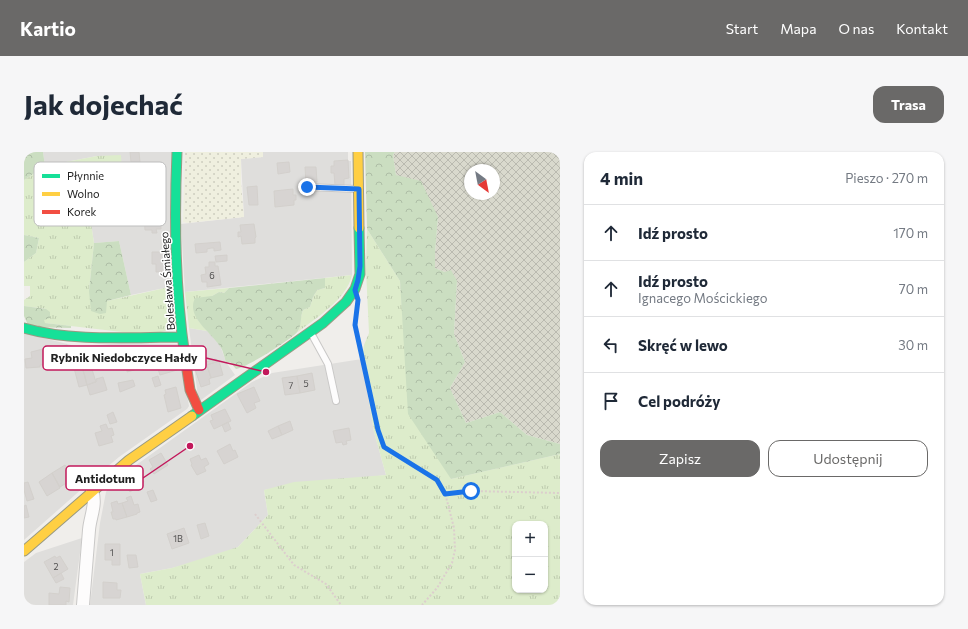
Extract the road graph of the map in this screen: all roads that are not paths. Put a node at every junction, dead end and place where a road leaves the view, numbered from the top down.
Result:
1 (177, 152) edge
2 (358, 152) edge
3 (307, 187) dead end
4 (359, 189) junction
5 (24, 328) edge
6 (310, 332) junction
7 (182, 337) junction
8 (336, 401) dead end
9 (199, 410) junction
10 (92, 491) junction
11 (24, 551) edge
12 (82, 605) edge

1 - 7 street, Bolesława Śmiałego
2 - 4 street
3 - 4 lane
4 - 6 street
5 - 7 street, Bolesława Śmiałego
6 - 8 lane
6 - 9 street
7 - 9 street, Bolesława Śmiałego
9 - 10 street
10 - 11 street
10 - 12 street

